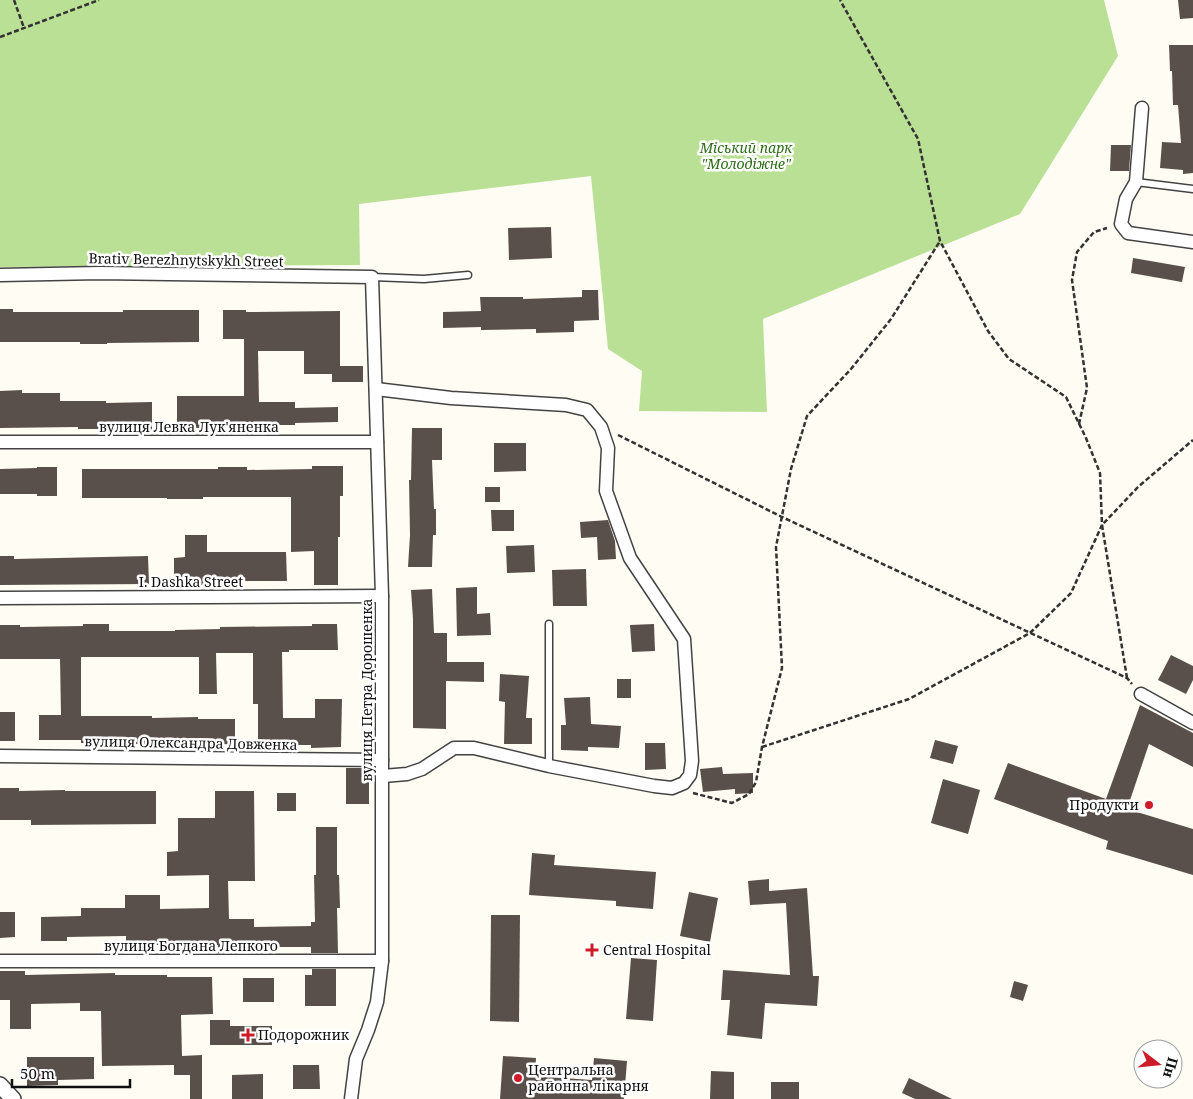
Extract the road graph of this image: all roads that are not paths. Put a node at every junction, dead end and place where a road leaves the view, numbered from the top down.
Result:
1 (1142, 108) dead end
2 (1136, 182) junction
3 (1193, 189) edge
4 (1193, 242) edge
5 (468, 275) dead end
6 (0, 276) edge
7 (372, 277) junction
8 (376, 389) junction
9 (0, 442) edge
10 (377, 442) junction
11 (382, 596) junction
12 (0, 598) edge
13 (549, 624) dead end
14 (1141, 694) road end
15 (1193, 723) edge
16 (0, 756) edge
17 (382, 760) junction
18 (549, 766) junction
19 (383, 776) junction
20 (0, 961) edge
21 (382, 962) junction
22 (0, 1085) edge
23 (13, 1099) edge
24 (351, 1099) edge

1 - 2 street
2 - 3 lane
2 - 4 street
5 - 7 lane
6 - 7 street, Brativ Berezhnytskykh Street
7 - 8 street, вулиця Петра Дорошенка
8 - 10 street, вулиця Петра Дорошенка
8 - 18 street
9 - 10 street, вулиця Левка Лук'яненка
10 - 11 street, вулиця Петра Дорошенка
11 - 12 street, I. Dashka Street
11 - 17 street, вулиця Петра Дорошенка
13 - 18 lane
14 - 15 street
16 - 17 street, вулиця Олександра Довженка
17 - 19 street, вулиця Петра Дорошенка
18 - 19 street
19 - 21 street, вулиця Петра Дорошенка
20 - 21 street, вулиця Богдана Лепкого
21 - 24 street, вулиця Петра Дорошенка
22 - 23 street

